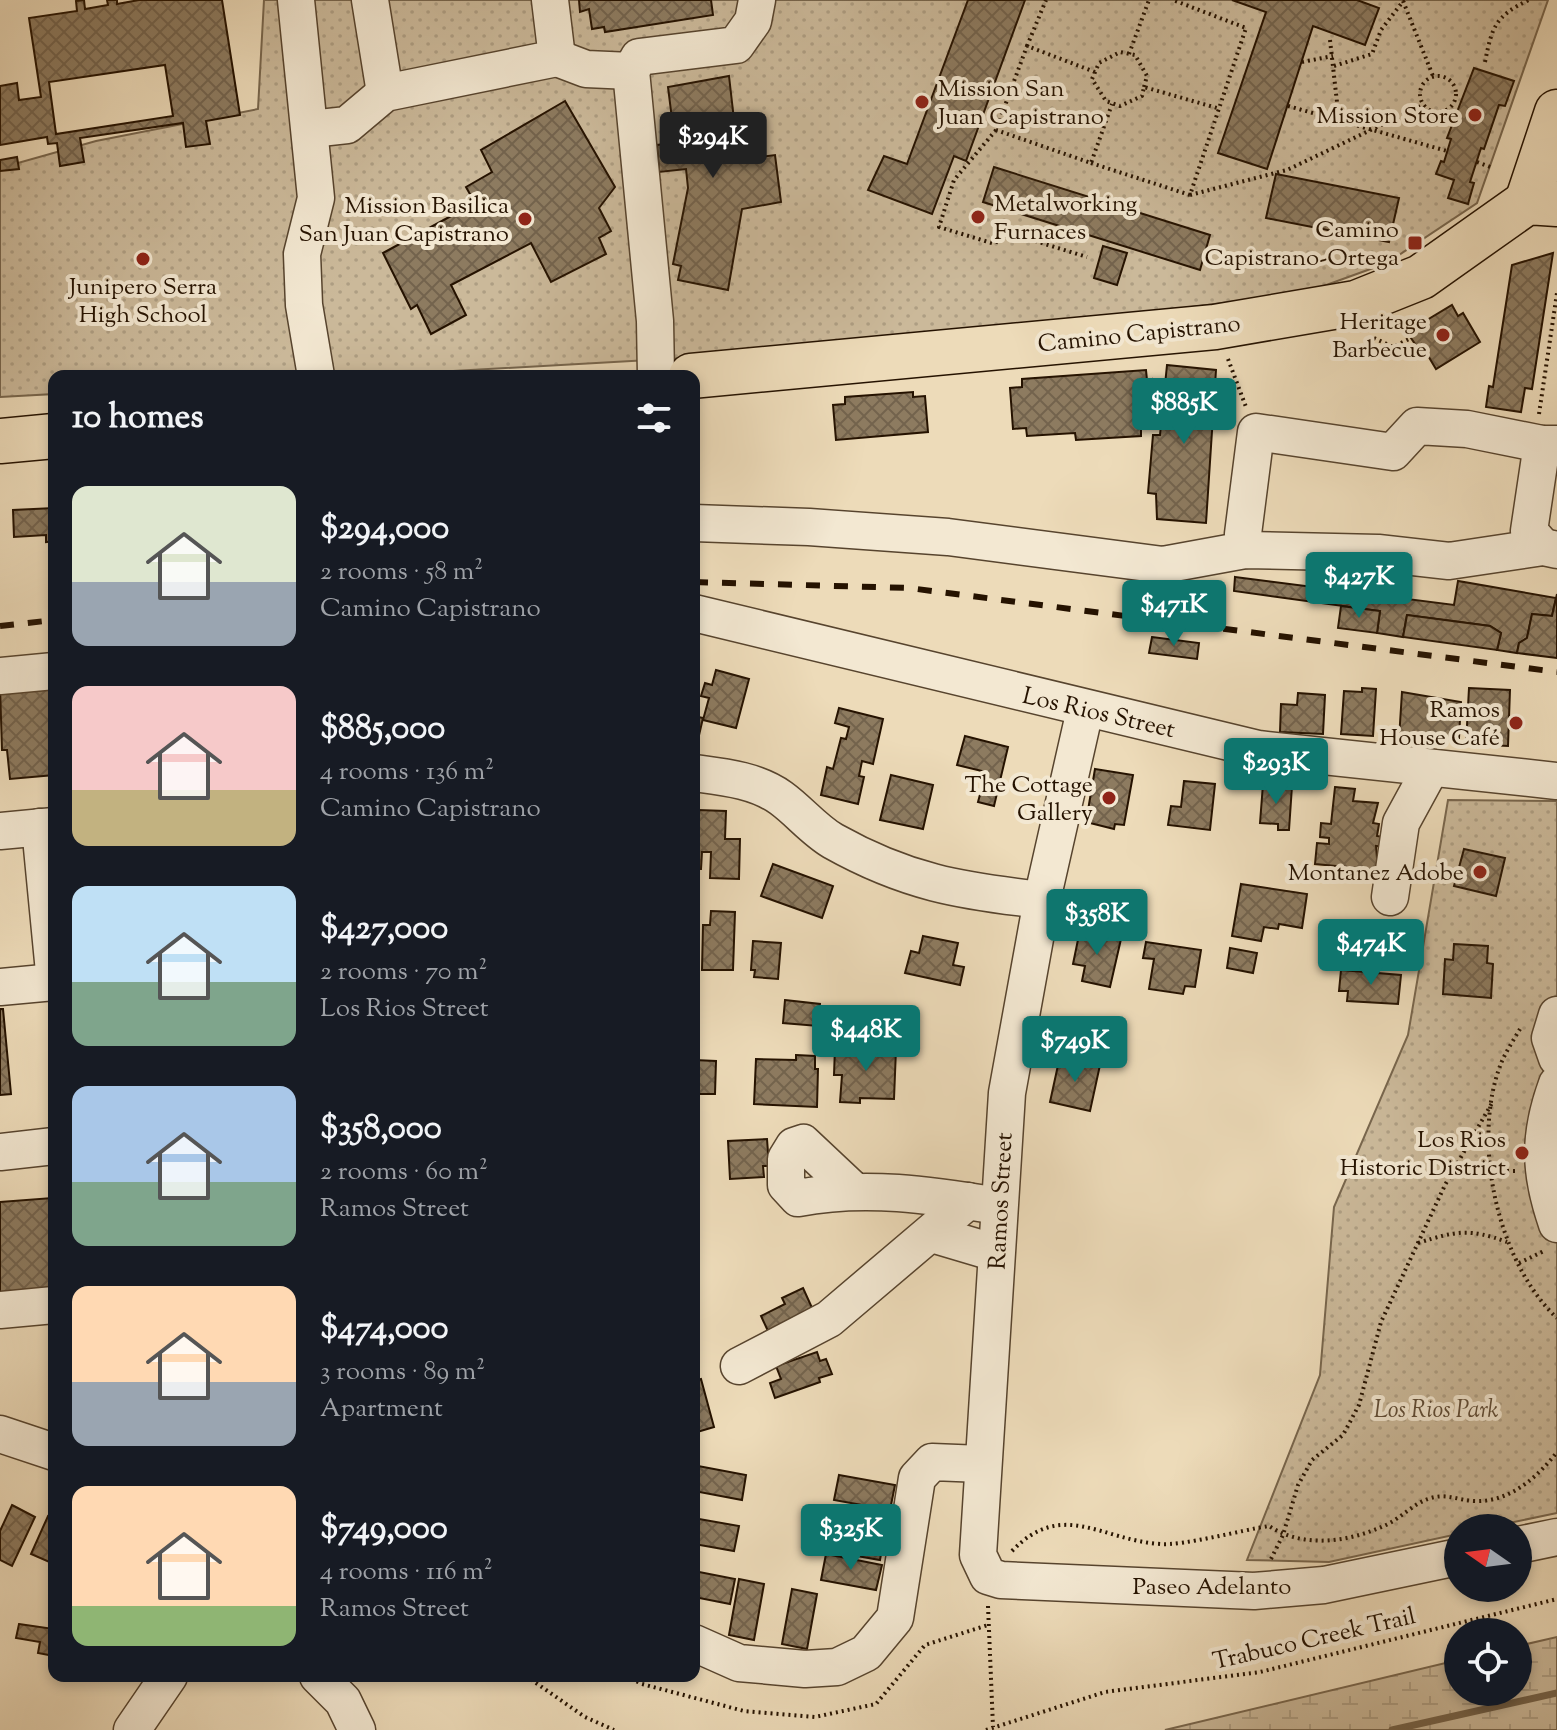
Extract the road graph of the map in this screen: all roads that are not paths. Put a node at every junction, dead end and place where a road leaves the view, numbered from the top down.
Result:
1 (296, 0) edge
2 (370, 0) edge
3 (550, 0) edge
4 (757, 0) edge
5 (557, 58) junction
6 (631, 71) junction
7 (385, 93) junction
8 (1557, 112) edge
9 (311, 129) junction
10 (1542, 203) edge
11 (315, 370) edge
12 (656, 370) edge
13 (700, 375) edge
14 (48, 437) edge
15 (0, 441) edge
16 (1549, 444) edge
17 (700, 523) edge
18 (1550, 548) edge
19 (1245, 550) junction
20 (700, 614) edge
21 (48, 672) edge
22 (0, 676) edge
23 (1085, 710) junction
24 (1431, 768) junction
25 (700, 774) edge
26 (1557, 781) edge
27 (47, 826) edge
28 (0, 831) edge
29 (48, 847) edge
30 (1390, 897) dead end
31 (1042, 900) junction
32 (48, 983) edge
33 (0, 987) edge
34 (1557, 1015) edge
35 (1557, 1058) edge
36 (1557, 1084) edge
37 (48, 1147) edge
38 (0, 1152) edge
39 (853, 1190) dead end
40 (983, 1203) junction
41 (1557, 1224) edge
42 (932, 1234) junction
43 (996, 1253) junction
44 (48, 1306) edge
45 (0, 1310) edge
46 (739, 1366) dead end
47 (0, 1434) edge
48 (48, 1450) edge
49 (982, 1464) junction
50 (1557, 1537) edge
51 (1532, 1542) edge
52 (1444, 1560) edge
53 (983, 1565) joint
54 (700, 1646) edge
55 (165, 1682) edge
56 (324, 1682) edge
57 (132, 1730) edge
58 (357, 1730) edge

1 - 9 street
2 - 7 street
3 - 5 street
4 - 6 street
5 - 6 street
5 - 7 street
6 - 12 street
7 - 9 street
8 - 10 main road
9 - 11 street
10 - 13 main road, Camino Capistrano
14 - 15 main road
16 - 18 street
16 - 19 street
17 - 19 street
18 - 19 street
20 - 23 street, Los Rios Street
21 - 22 street
23 - 24 street, Los Rios Street
23 - 31 street, Ramos Street
24 - 26 street, Los Rios Street
24 - 30 street
25 - 31 street
27 - 28 street
27 - 29 street
31 - 40 street, Ramos Street
32 - 33 street
34 - 35 street
36 - 41 street
37 - 38 street
39 - 40 street
40 - 42 street
40 - 43 street, Ramos Street
42 - 43 street
42 - 46 street
43 - 49 street, Ramos Street
44 - 45 street
47 - 48 street
49 - 53 street, Ramos Street
49 - 54 street
50 - 51 street
52 - 53 street, Paseo Adelanto
55 - 57 street
56 - 58 street

